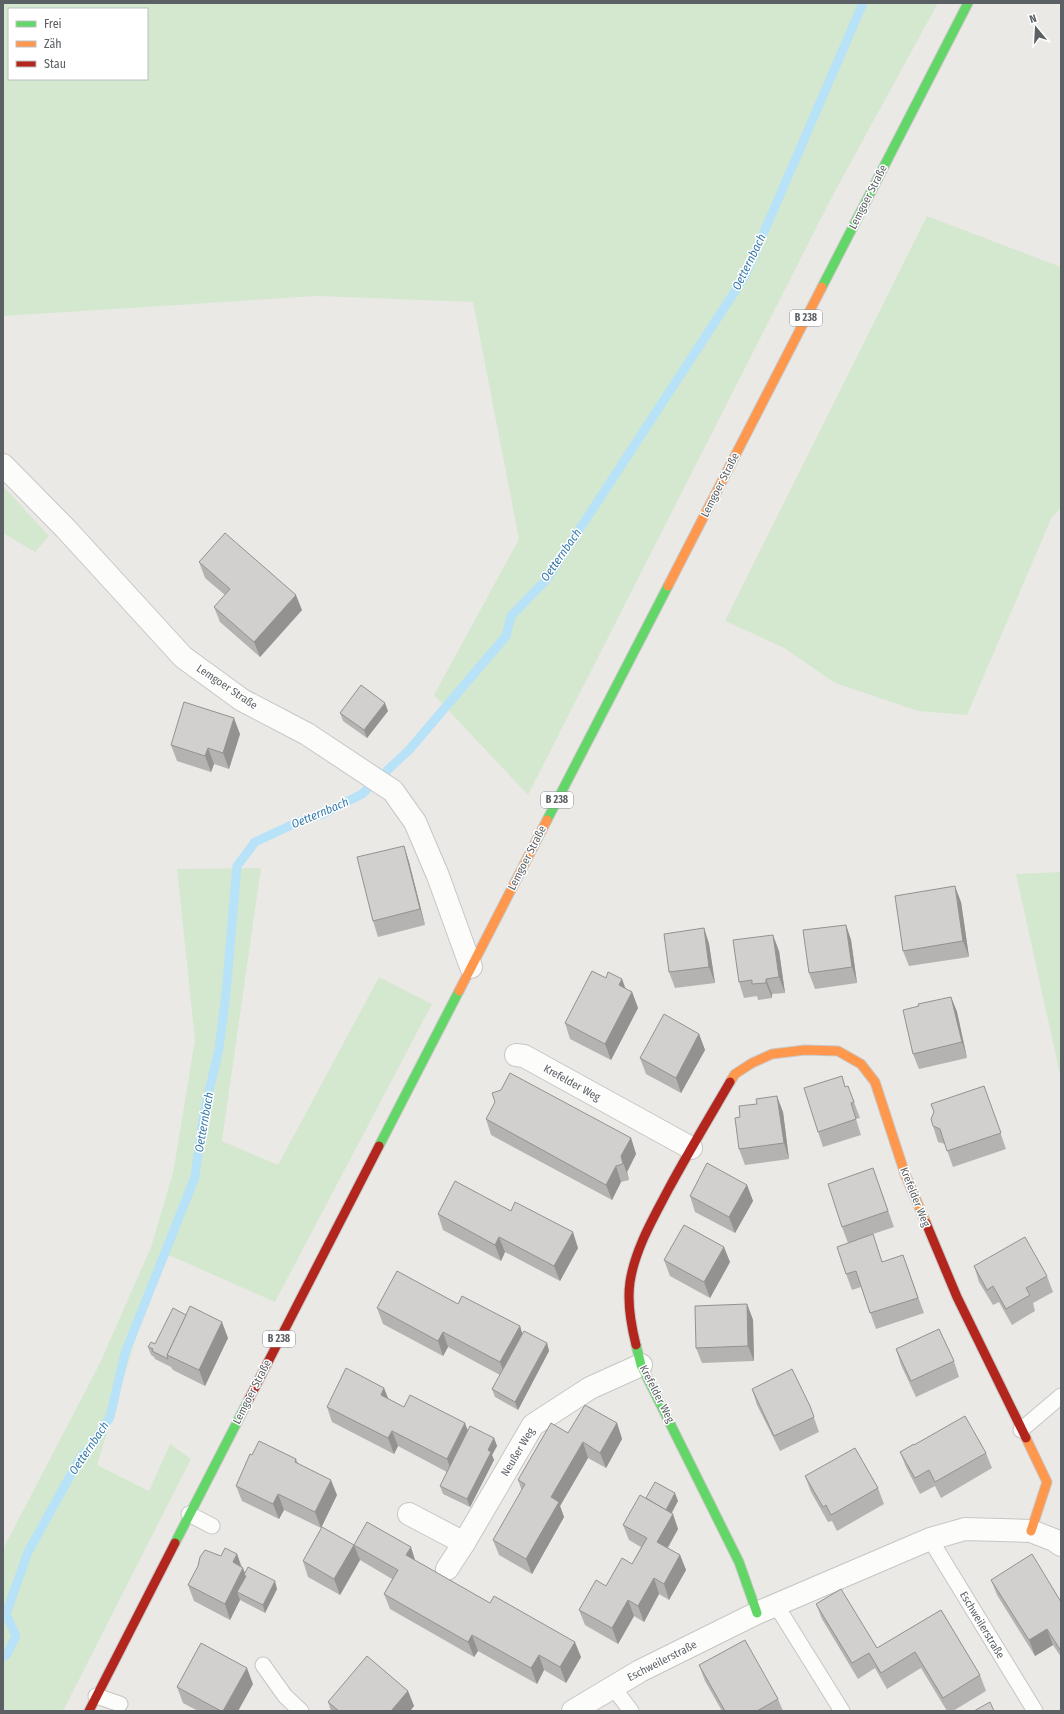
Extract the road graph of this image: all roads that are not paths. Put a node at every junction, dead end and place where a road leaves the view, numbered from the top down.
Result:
1 (968, 3) edge
2 (3, 465) edge
3 (471, 967) junction
4 (516, 1054) dead end
5 (691, 1148) junction
6 (641, 1365) junction
7 (1061, 1396) edge
8 (1021, 1430) junction
9 (190, 1514) junction
10 (410, 1514) dead end
11 (212, 1526) dead end
12 (1032, 1531) junction
13 (930, 1539) junction
14 (464, 1543) junction
15 (1061, 1545) edge
16 (447, 1569) dead end
17 (766, 1609) junction
18 (263, 1666) dead end
19 (613, 1687) junction
20 (96, 1696) junction
21 (120, 1704) dead end
22 (89, 1711) edge
23 (301, 1711) edge
24 (573, 1711) edge
25 (631, 1711) edge
26 (842, 1711) edge
27 (1034, 1711) edge

1 - 3 main road, Lemgoer Straße / B 238
2 - 3 street, Lemgoer Straße
3 - 9 main road, Lemgoer Straße / B 238
4 - 5 street, Krefelder Weg
5 - 6 main road, Krefelder Weg
5 - 8 main road, Krefelder Weg
6 - 14 street, Neußer Weg
6 - 17 main road, Krefelder Weg
7 - 8 lane
8 - 12 main road, Krefelder Weg
9 - 11 lane
9 - 20 main road, Lemgoer Straße / B 238
10 - 14 street
12 - 13 street, Eschweilerstraße
12 - 15 street, Eschweilerstraße
13 - 17 street, Eschweilerstraße
13 - 27 lane, Eschweilerstraße
14 - 16 street, Neußer Weg
17 - 19 street, Eschweilerstraße
17 - 26 lane
18 - 23 lane
19 - 24 street, Eschweilerstraße
19 - 25 lane, Eschweilerstraße
20 - 21 lane
20 - 22 main road, Lemgoer Straße / B 238

